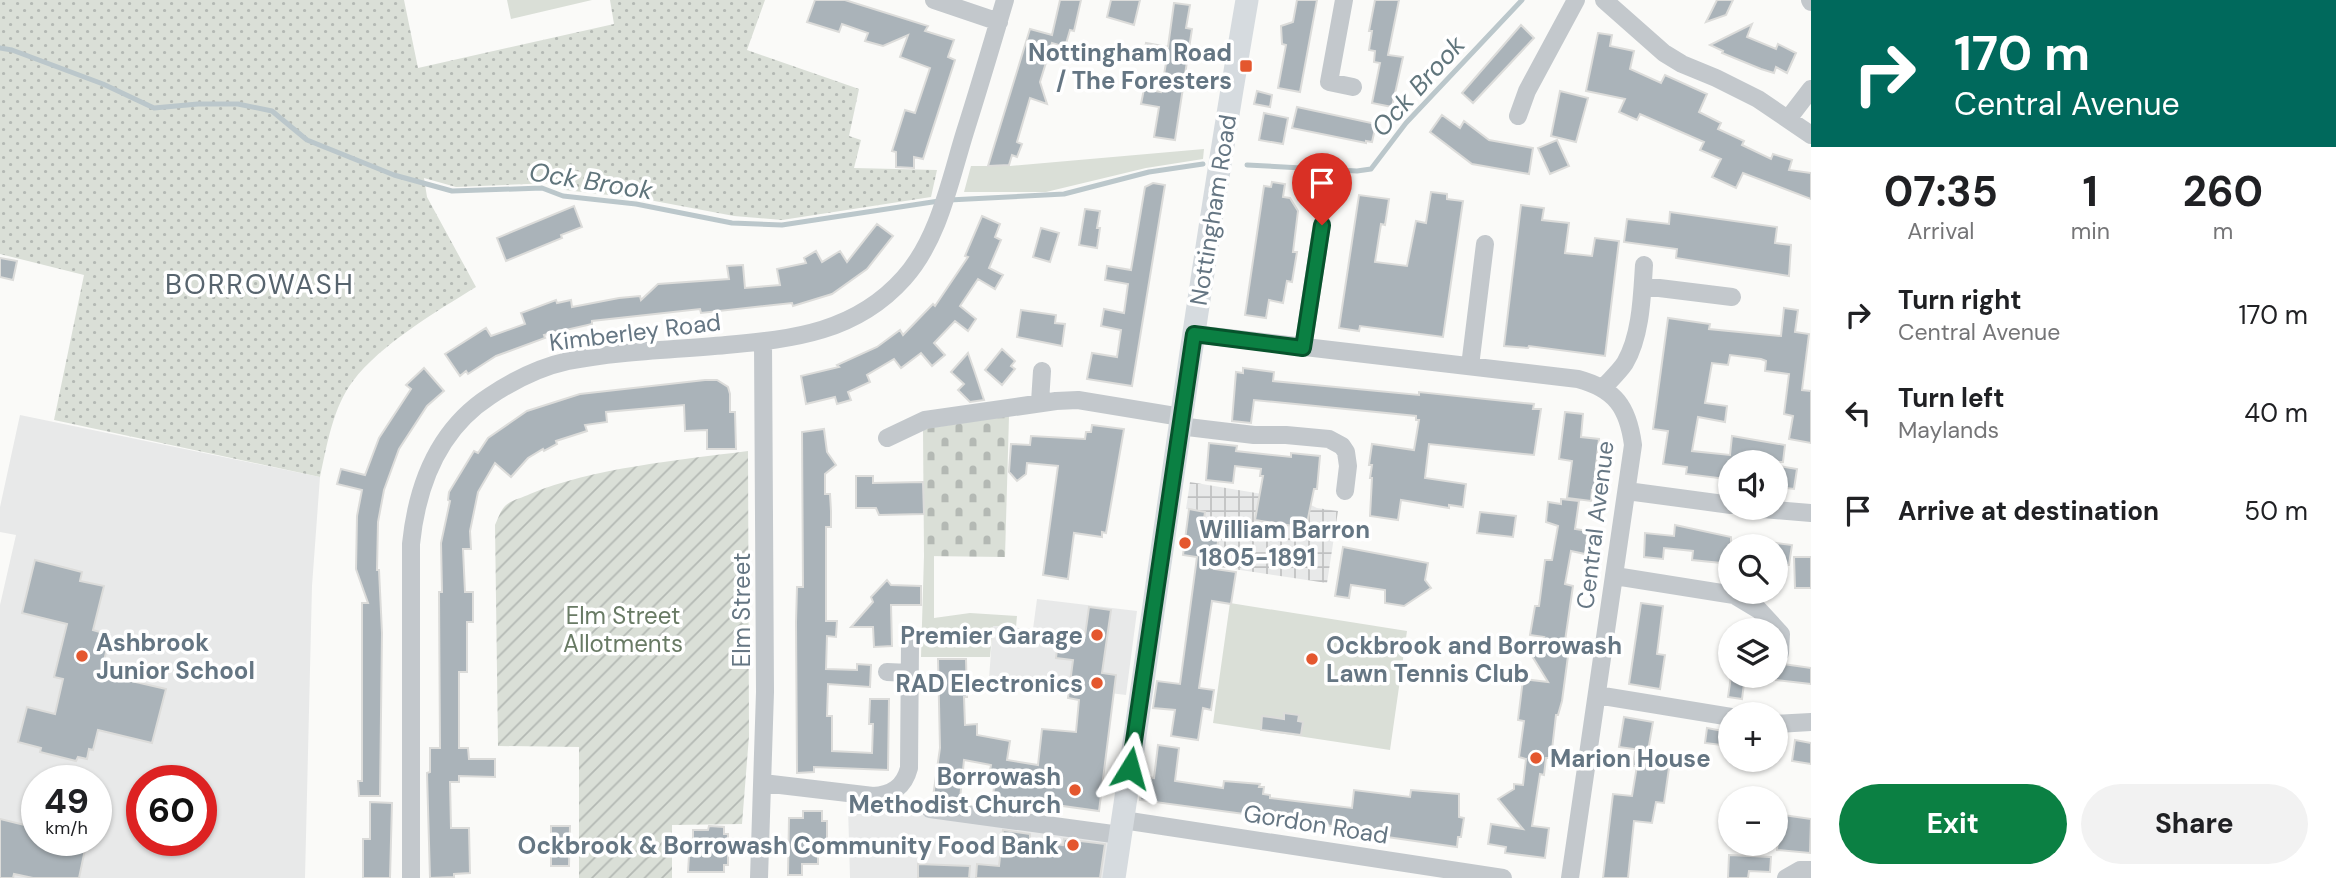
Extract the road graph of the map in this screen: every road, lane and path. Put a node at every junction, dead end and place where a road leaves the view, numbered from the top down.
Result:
1 (934, 0) edge
2 (1005, 0) edge
3 (1247, 0) edge
4 (1344, 0) edge
5 (1576, 0) edge
6 (1604, 0) edge
7 (999, 22) junction
8 (1353, 87) dead end
9 (1811, 89) edge
10 (1518, 116) dead end
11 (1788, 119) junction
12 (1811, 135) edge
13 (1322, 225) dead end
14 (1485, 244) dead end
15 (1644, 265) dead end
16 (1643, 286) junction
17 (1732, 297) dead end
18 (1194, 334) junction
19 (763, 342) junction
20 (1303, 348) junction
21 (1470, 366) junction
22 (1042, 371) dead end
23 (1603, 388) junction
24 (1040, 402) junction
25 (1180, 422) junction
26 (887, 438) dead end
27 (1345, 491) dead end
28 (1627, 491) junction
29 (1718, 503) edge
30 (1788, 511) edge
31 (1811, 513) edge
32 (1615, 576) junction
33 (1766, 618) edge
34 (910, 645) dead end
35 (887, 672) dead end
36 (910, 673) junction
37 (1597, 695) junction
38 (1718, 715) edge
39 (1811, 722) edge
40 (1788, 723) edge
41 (763, 783) junction
42 (930, 810) dead end
43 (1121, 827) junction
44 (1811, 870) edge
45 (411, 878) edge
46 (759, 878) edge
47 (1114, 878) edge
48 (1503, 878) edge
49 (1570, 878) edge
50 (1786, 878) edge

1 - 7 street
2 - 7 street, Kimberley Road
3 - 18 main road, Nottingham Road
4 - 8 street
5 - 10 street
6 - 11 street
7 - 19 street, Kimberley Road
9 - 11 street
11 - 12 street
13 - 20 street
14 - 21 street
15 - 16 street
16 - 17 street
16 - 23 street
18 - 20 street
18 - 25 main road, Nottingham Road
19 - 41 street, Elm Street
19 - 45 street, Kimberley Road
20 - 21 street
21 - 23 street
22 - 24 street
23 - 28 street, Central Avenue
24 - 25 street
24 - 26 street
25 - 27 street
25 - 43 main road, Nottingham Road
28 - 29 street
28 - 32 street, Central Avenue
30 - 31 street
32 - 33 street
32 - 37 street, Central Avenue
34 - 36 street
35 - 36 street
36 - 41 street
37 - 38 street
37 - 49 street, Central Avenue
39 - 40 street
41 - 46 street, Elm Street
42 - 43 street, Gordon Road
43 - 47 main road, Nottingham Road
43 - 48 street, Gordon Road
44 - 50 street

